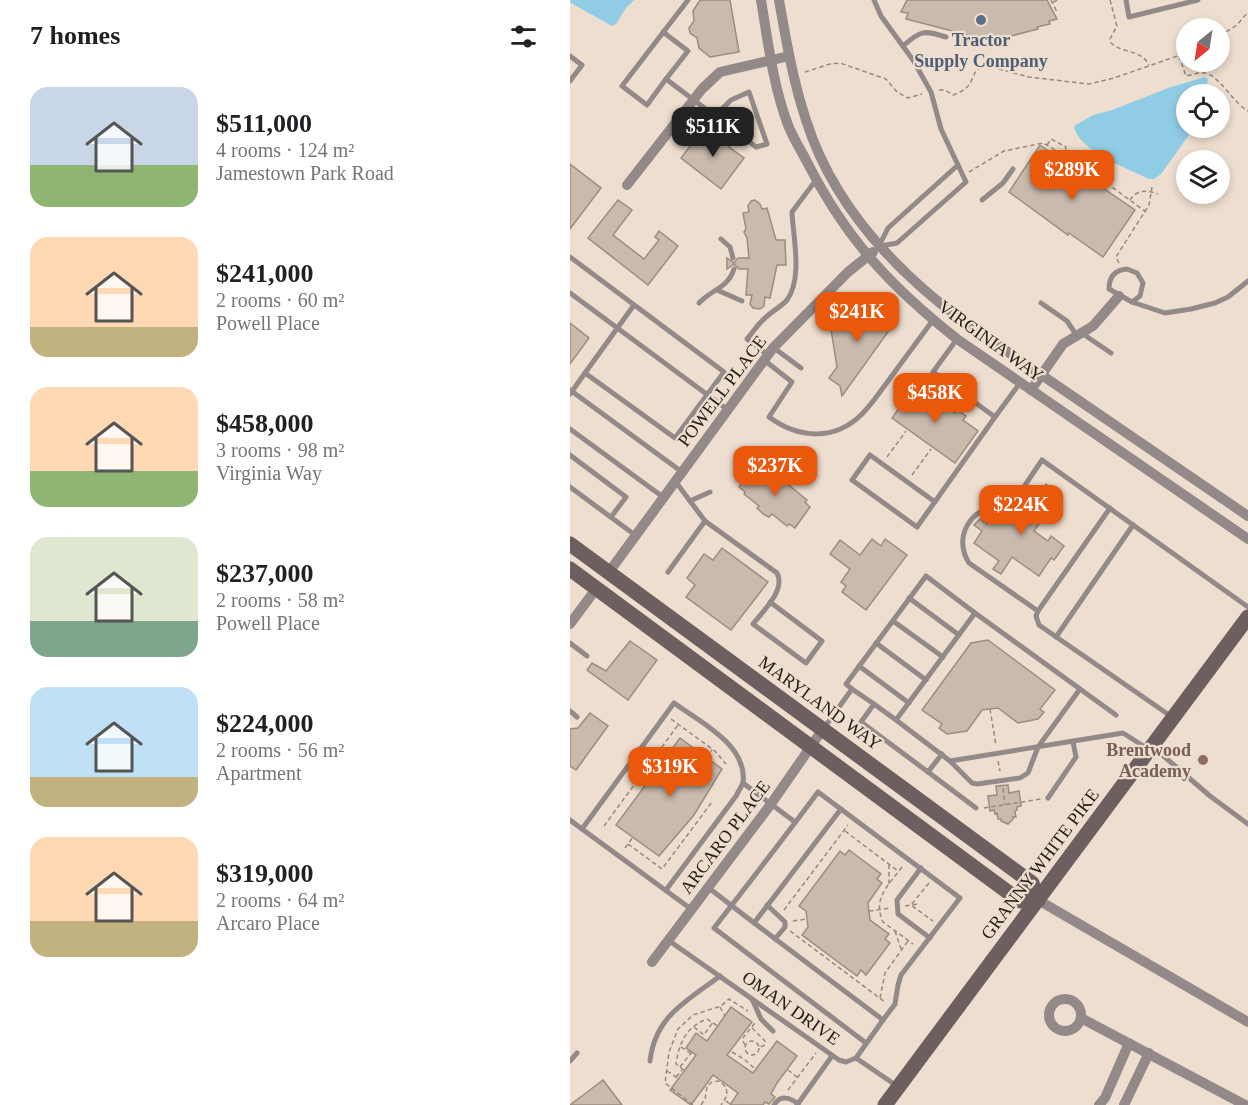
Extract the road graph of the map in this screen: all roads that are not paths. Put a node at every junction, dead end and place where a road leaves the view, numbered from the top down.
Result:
1 (688, 0) edge
2 (760, 0) edge
3 (778, 0) edge
4 (874, 0) edge
5 (1126, 0) edge
6 (1198, 0) edge
7 (663, 32) junction
8 (946, 37) dead end
9 (903, 46) junction
10 (570, 56) edge
11 (789, 56) junction
12 (771, 60) junction
13 (666, 79) junction
14 (570, 81) edge
15 (694, 99) junction
16 (715, 116) junction
17 (958, 165) junction
18 (1013, 169) dead end
19 (816, 180) junction
20 (627, 186) dead end
21 (982, 200) dead end
22 (721, 239) dead end
23 (879, 246) junction
24 (867, 256) junction
25 (570, 257) edge
26 (733, 258) dead end
27 (734, 269) dead end
28 (1248, 281) edge
29 (717, 290) junction
30 (570, 293) edge
31 (1119, 296) junction
32 (742, 301) dead end
33 (1132, 302) junction
34 (699, 303) dead end
35 (1041, 303) dead end
36 (634, 305) junction
37 (933, 320) junction
38 (617, 328) junction
39 (1080, 335) junction
40 (957, 339) junction
41 (1111, 353) dead end
42 (768, 354) junction
43 (801, 368) dead end
44 (585, 373) junction
45 (1041, 375) junction
46 (1020, 383) junction
47 (1031, 390) junction
48 (571, 392) edge
49 (708, 395) junction
50 (728, 410) junction
51 (995, 417) junction
52 (570, 429) edge
53 (570, 455) edge
54 (679, 476) junction
55 (570, 487) edge
56 (710, 492) dead end
57 (664, 497) junction
58 (690, 501) junction
59 (935, 502) junction
60 (1110, 508) junction
61 (1248, 516) edge
62 (611, 517) junction
63 (705, 521) junction
64 (1133, 525) junction
65 (635, 535) junction
66 (1248, 539) edge
67 (570, 544) edge
68 (570, 569) edge
69 (609, 572) junction
70 (668, 572) dead end
71 (596, 588) junction
72 (909, 598) junction
73 (770, 602) junction
74 (1248, 607) edge
75 (1038, 611) junction
76 (975, 613) junction
77 (572, 617) edge
78 (1248, 617) edge
79 (893, 621) junction
80 (959, 635) junction
81 (1056, 637) junction
82 (570, 643) edge
83 (876, 644) junction
84 (587, 656) dead end
85 (943, 657) junction
86 (859, 666) junction
87 (926, 680) junction
88 (852, 689) junction
89 (1080, 689) junction
90 (909, 703) junction
91 (874, 704) junction
92 (570, 711) edge
93 (1116, 715) dead end
94 (578, 717) dead end
95 (1173, 717) junction
96 (896, 720) junction
97 (823, 729) junction
98 (1073, 742) junction
99 (811, 747) junction
100 (1038, 747) junction
101 (1150, 748) junction
102 (942, 754) junction
103 (950, 760) junction
104 (928, 772) junction
105 (742, 783) junction
106 (1048, 798) road end
107 (771, 804) junction
108 (976, 808) road end
109 (841, 809) junction
110 (570, 820) edge
111 (795, 822) junction
112 (1248, 824) edge
113 (582, 829) junction
114 (921, 868) junction
115 (707, 887) junction
116 (666, 890) junction
117 (1038, 900) junction
118 (767, 905) junction
119 (731, 906) junction
120 (691, 909) junction
121 (754, 923) junction
122 (930, 938) junction
123 (775, 939) junction
124 (668, 940) junction
125 (652, 962) dead end
126 (720, 976) junction
127 (752, 999) junction
128 (1081, 1018) dead end
129 (883, 1020) junction
130 (1248, 1022) edge
131 (773, 1031) dead end
132 (866, 1043) junction
133 (1129, 1043) junction
134 (577, 1053) dead end
135 (1149, 1053) junction
136 (832, 1056) junction
137 (856, 1058) junction
138 (650, 1060) dead end
139 (570, 1061) edge
140 (898, 1087) junction
141 (1226, 1101) edge
142 (798, 1104) edge
143 (774, 1105) edge
144 (885, 1105) edge
145 (1099, 1105) edge
146 (1124, 1105) edge
147 (1245, 1105) edge

1 - 7 lane
2 - 12 street, VIRGINIA WAY
3 - 11 street, VIRGINIA WAY
4 - 9 lane
5 - 6 lane
7 - 13 lane
7 - 13 lane
8 - 9 lane
9 - 17 lane
10 - 14 lane
11 - 12 street
11 - 23 street, VIRGINIA WAY
12 - 15 street
12 - 19 street, VIRGINIA WAY
13 - 15 lane
15 - 16 lane
15 - 20 street
16 - 16 lane
17 - 23 lane
17 - 23 lane
18 - 21 lane
19 - 24 street, VIRGINIA WAY
19 - 42 lane
22 - 26 lane
23 - 24 street, POWELL PLACE
23 - 45 street, VIRGINIA WAY
24 - 37 street, VIRGINIA WAY
24 - 42 street, POWELL PLACE
25 - 36 lane
27 - 29 lane
28 - 33 lane
29 - 32 lane
29 - 34 lane
30 - 38 lane
31 - 33 lane
31 - 33 lane
31 - 39 street
35 - 39 lane
36 - 38 lane
36 - 49 lane
37 - 40 street, VIRGINIA WAY
37 - 42 lane
38 - 44 lane
38 - 49 lane
39 - 41 lane
39 - 45 street
40 - 46 street, VIRGINIA WAY
40 - 51 lane
42 - 43 lane
42 - 50 street, POWELL PLACE
44 - 48 lane
44 - 49 lane
45 - 47 street
45 - 61 street, VIRGINIA WAY
46 - 47 street, VIRGINIA WAY
46 - 51 lane
47 - 66 street, VIRGINIA WAY
48 - 54 lane
49 - 50 lane
50 - 54 street, POWELL PLACE
51 - 59 lane
52 - 57 lane
53 - 62 lane
54 - 57 street, POWELL PLACE
54 - 58 lane
55 - 62 lane
56 - 58 lane
57 - 65 street, POWELL PLACE
58 - 63 lane
59 - 59 lane
60 - 64 lane
60 - 75 lane
60 - 75 lane
62 - 65 lane
63 - 70 lane
63 - 73 lane
64 - 74 lane
64 - 81 lane
65 - 69 street, POWELL PLACE
67 - 69 main road, MARYLAND WAY
68 - 71 main road, MARYLAND WAY
69 - 71 main road
69 - 97 main road, MARYLAND WAY
71 - 77 street
71 - 99 main road, MARYLAND WAY
72 - 76 lane
72 - 79 lane
72 - 80 lane
73 - 73 lane
75 - 81 lane
76 - 80 lane
76 - 89 lane
78 - 95 main road, GRANNY WHITE PIKE
79 - 83 lane
79 - 85 lane
80 - 85 lane
81 - 95 lane
82 - 84 lane
83 - 86 lane
83 - 87 lane
85 - 87 lane
86 - 88 lane
86 - 90 lane
87 - 90 lane
88 - 91 lane
88 - 97 lane
89 - 93 lane
89 - 100 lane
90 - 96 lane
91 - 96 lane
91 - 104 lane
92 - 94 lane
95 - 101 main road, GRANNY WHITE PIKE
96 - 102 lane
97 - 99 street, ARCARO PLACE
97 - 117 main road, MARYLAND WAY
98 - 100 lane
98 - 101 lane
98 - 106 lane
99 - 107 street, ARCARO PLACE
99 - 117 main road, MARYLAND WAY
100 - 103 lane
100 - 103 lane
101 - 112 lane
101 - 117 main road, GRANNY WHITE PIKE
102 - 103 lane
102 - 104 lane
104 - 108 lane
105 - 107 lane
105 - 113 lane
105 - 116 lane
107 - 111 lane
107 - 115 street, ARCARO PLACE
109 - 111 lane
109 - 114 lane
109 - 118 lane
110 - 113 lane
111 - 119 lane
113 - 116 lane
114 - 122 lane
114 - 122 lane
115 - 119 lane
115 - 120 street, ARCARO PLACE
116 - 120 lane
117 - 130 street, MARYLAND WAY
117 - 140 main road, GRANNY WHITE PIKE
118 - 121 lane
118 - 123 lane
119 - 121 lane
119 - 132 lane
120 - 124 street, ARCARO PLACE
121 - 123 lane
122 - 129 lane
123 - 129 lane
124 - 125 street, ARCARO PLACE
124 - 126 lane, OMAN DRIVE
126 - 127 lane, OMAN DRIVE
126 - 138 lane
127 - 131 lane
127 - 136 lane, OMAN DRIVE
128 - 133 street
129 - 132 lane
132 - 137 lane
133 - 135 street
133 - 145 street
134 - 139 lane
135 - 141 street
135 - 146 street
136 - 137 lane, OMAN DRIVE
136 - 142 lane
137 - 140 lane, OMAN DRIVE
140 - 144 main road, GRANNY WHITE PIKE
141 - 147 street
142 - 143 lane

